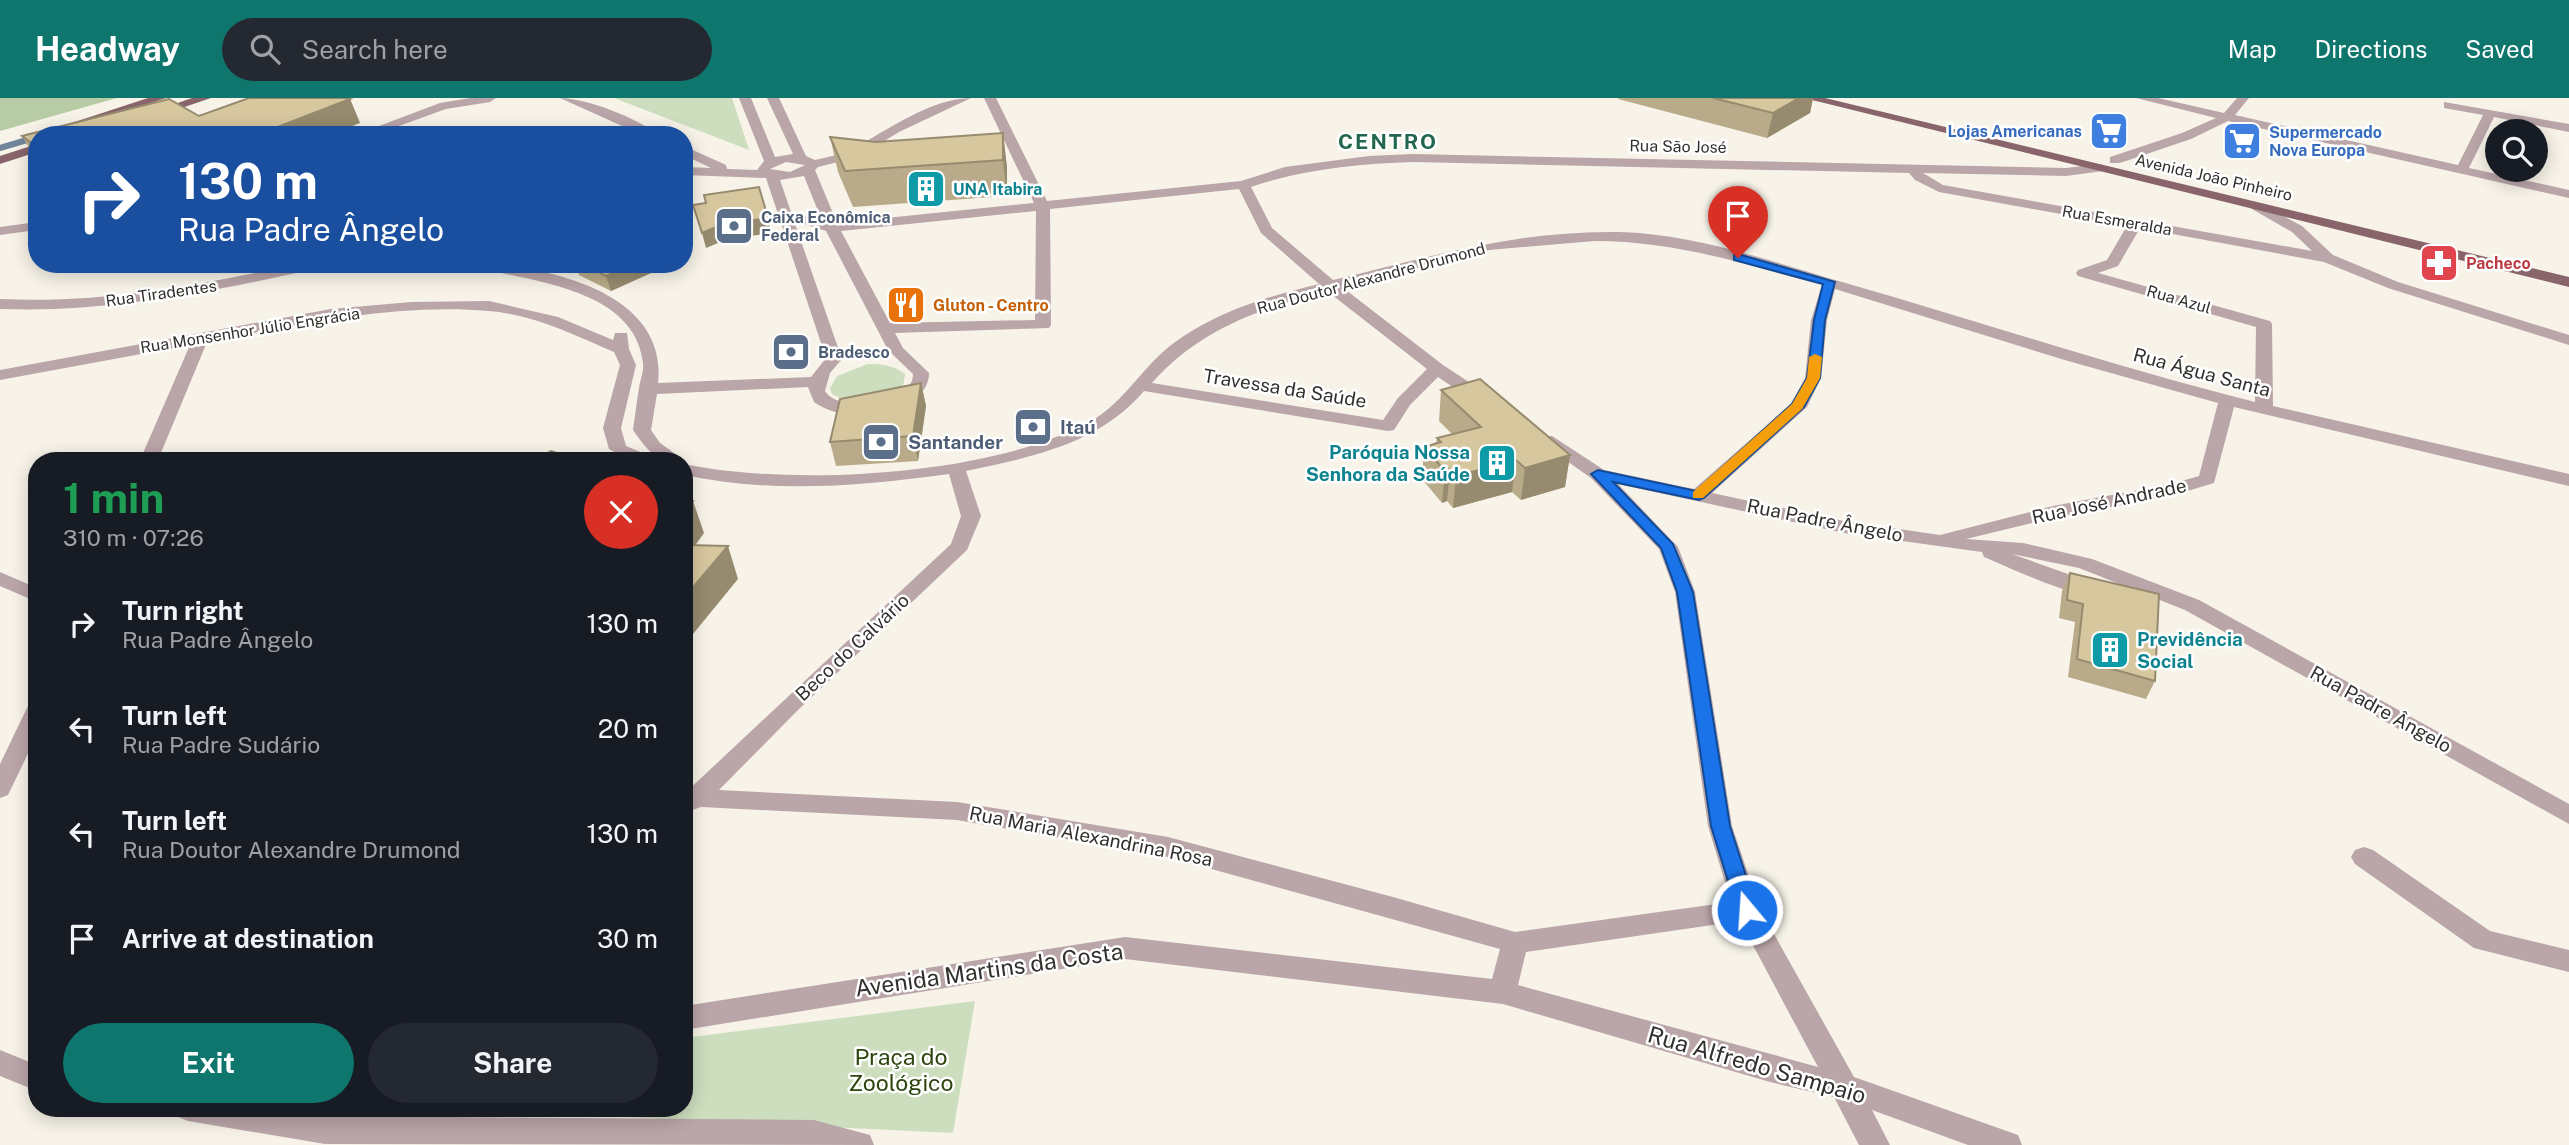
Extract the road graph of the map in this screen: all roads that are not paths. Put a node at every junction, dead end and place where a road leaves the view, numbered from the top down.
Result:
1 (160, 98) edge
2 (205, 98) edge
3 (490, 98) edge
4 (566, 98) edge
5 (745, 98) edge
6 (773, 98) edge
7 (965, 98) edge
8 (990, 98) edge
9 (1810, 98) edge
10 (1852, 98) edge
11 (2141, 98) edge
12 (2243, 98) edge
13 (2448, 105) dead end
14 (2490, 113) junction
15 (2228, 117) junction
16 (68, 126) edge
17 (112, 126) edge
18 (387, 126) edge
19 (633, 126) edge
20 (2569, 128) edge
21 (28, 138) edge
22 (0, 146) edge
23 (28, 151) edge
24 (693, 154) edge
25 (697, 156) junction
26 (0, 160) edge
27 (693, 160) edge
28 (2115, 160) junction
29 (807, 164) junction
30 (2098, 167) junction
31 (1912, 168) junction
32 (769, 169) junction
33 (2462, 169) junction
34 (693, 170) edge
35 (726, 170) junction
36 (1242, 185) junction
37 (2569, 194) edge
38 (2252, 205) junction
39 (1043, 207) junction
40 (788, 215) junction
41 (2318, 220) junction
42 (2135, 224) junction
43 (28, 227) edge
44 (832, 228) junction
45 (2297, 229) junction
46 (0, 231) edge
47 (2328, 258) junction
48 (2569, 270) edge
49 (277, 273) edge
50 (515, 273) edge
51 (1830, 282) junction
52 (2569, 282) edge
53 (1331, 286) junction
54 (0, 304) edge
55 (621, 309) junction
56 (886, 328) junction
57 (201, 337) junction
58 (2569, 340) edge
59 (621, 349) junction
60 (1437, 369) junction
61 (0, 375) edge
62 (815, 383) junction
63 (1142, 386) junction
64 (647, 389) junction
65 (2227, 402) junction
66 (1495, 407) edge
67 (2264, 411) junction
68 (1529, 429) edge
69 (152, 452) edge
70 (625, 452) edge
71 (660, 452) edge
72 (956, 467) junction
73 (693, 472) edge
74 (1598, 474) junction
75 (2569, 480) edge
76 (1699, 495) junction
77 (1934, 540) junction
78 (1969, 545) junction
79 (2085, 563) junction
80 (0, 578) edge
81 (2081, 588) junction
82 (28, 592) edge
83 (2192, 605) junction
84 (28, 729) edge
85 (0, 789) edge
86 (693, 800) edge
87 (693, 802) edge
88 (2569, 815) edge
89 (2364, 857) dead end
90 (1747, 910) junction
91 (1515, 943) junction
92 (2569, 961) edge
93 (1503, 992) junction
94 (693, 1017) edge
95 (0, 1063) edge
96 (28, 1074) edge
97 (1842, 1086) junction
98 (244, 1117) edge
99 (1969, 1137) edge
100 (859, 1145) edge
101 (1875, 1145) edge
102 (2007, 1145) edge

1 - 16 main road
2 - 17 main road
3 - 18 street
4 - 19 street
5 - 32 street
6 - 29 street
7 - 29 street
8 - 39 street
9 - 30 main road, Avenida João Pinheiro
10 - 28 main road, Avenida João Pinheiro
11 - 15 street
12 - 15 street
13 - 14 street
14 - 20 street
14 - 33 street
15 - 28 street
15 - 33 street
21 - 22 main road
23 - 26 main road
24 - 25 street
25 - 27 street
25 - 35 street
28 - 30 main road, Rua São José
28 - 48 main road, Avenida João Pinheiro
29 - 32 street
29 - 44 street
30 - 31 street, Rua São José
30 - 38 main road, Avenida João Pinheiro
31 - 36 street, Rua São José
31 - 42 street, Rua Esmeralda
32 - 35 street
32 - 40 street
33 - 37 street
34 - 35 street
36 - 39 street, Rua São José
36 - 53 street
38 - 41 main road, Avenida João Pinheiro
38 - 45 street, Rua Esmeralda
39 - 44 street, Rua São José
39 - 56 street
40 - 44 street
40 - 62 street
41 - 45 main road
41 - 52 main road, Avenida João Pinheiro
42 - 47 street, Rua Esmeralda
42 - 67 street, Rua Azul
43 - 46 street
44 - 56 street
45 - 47 street, Rua Esmeralda
47 - 58 street, Rua Esmeralda
49 - 54 street, Rua Tiradentes
50 - 55 street
51 - 53 street, Rua Doutor Alexandre Drumond
51 - 65 street, Rua Água Santa
51 - 76 street
53 - 60 street
53 - 63 street, Rua Doutor Alexandre Drumond
55 - 59 street
55 - 64 street
56 - 62 street
57 - 59 street, Rua Monsenhor Júlio Engrácia
57 - 61 street, Rua Monsenhor Júlio Engrácia
57 - 69 street
59 - 70 street
60 - 63 street, Travessa da Saúde
60 - 66 street
62 - 64 street
63 - 72 street, Rua Doutor Alexandre Drumond
64 - 71 street
65 - 67 street, Rua Água Santa
65 - 77 street, Rua José Andrade
67 - 75 street, Rua Água Santa
68 - 74 street
72 - 73 street
72 - 86 street, Beco do Calvário
74 - 76 street, Rua Padre Ângelo
74 - 90 street
76 - 77 street, Rua Padre Ângelo
77 - 78 street, Rua Padre Ângelo
78 - 79 street, Rua Padre Ângelo
78 - 81 street, Rua Padre Ângelo
79 - 81 street
79 - 83 street, Rua Padre Ângelo
80 - 82 street
81 - 83 street, Rua Padre Ângelo
83 - 88 street, Rua Padre Ângelo
84 - 85 street
87 - 91 street, Rua Maria Alexandrina Rosa
89 - 92 street
90 - 91 street
90 - 97 street
91 - 93 street
93 - 94 street, Avenida Martins da Costa
93 - 97 street, Rua Alfredo Sampaio
95 - 96 street
97 - 99 street, Rua Alfredo Sampaio
97 - 101 street
98 - 100 street
99 - 102 street, Rua Alfredo Sampaio

